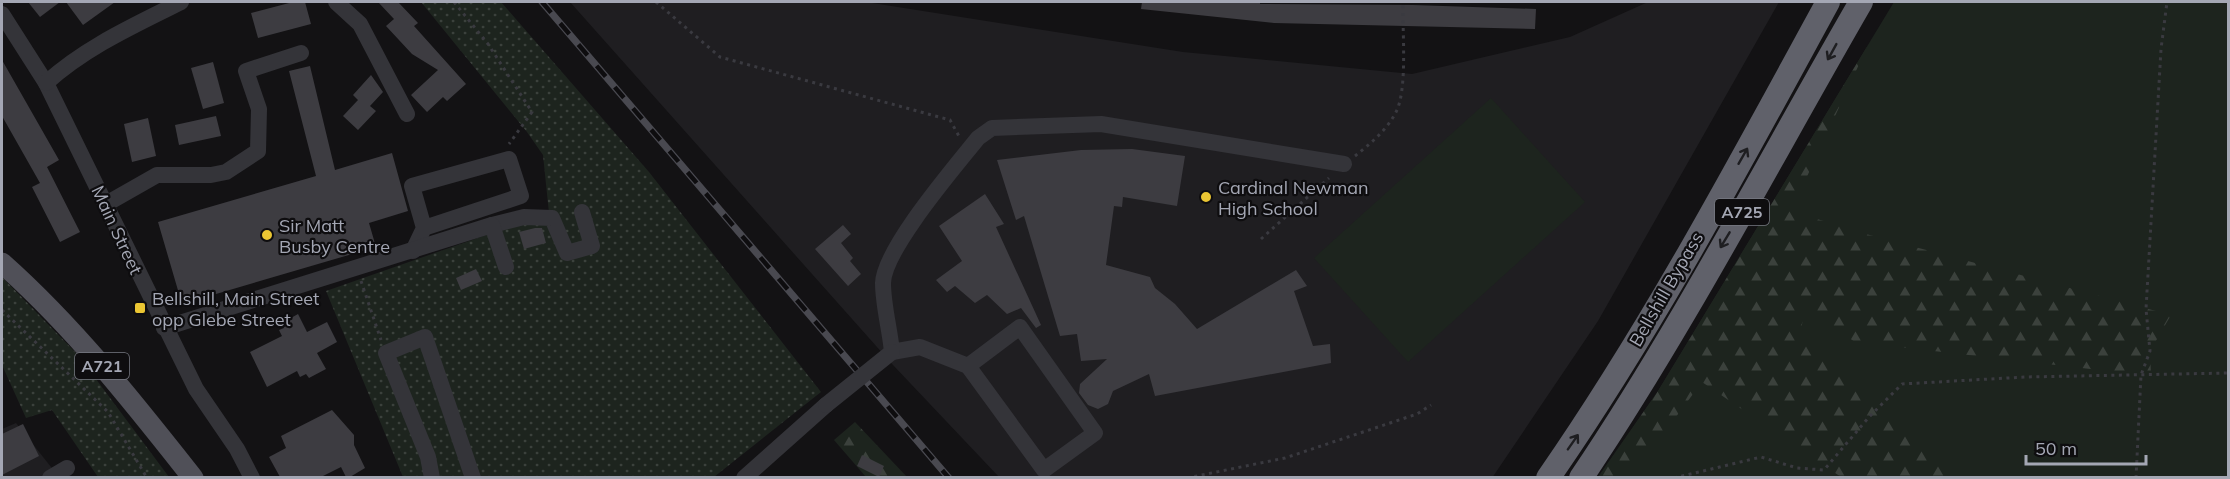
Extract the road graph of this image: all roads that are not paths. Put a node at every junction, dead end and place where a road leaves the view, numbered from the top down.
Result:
1 (181, 2) edge
2 (336, 2) edge
3 (1828, 2) edge
4 (1861, 2) edge
5 (3, 17) edge
6 (301, 53) dead end
7 (46, 83) junction
8 (407, 114) dead end
9 (1344, 164) road end
10 (106, 204) junction
11 (582, 212) dead end
12 (492, 225) junction
13 (424, 228) junction
14 (413, 251) junction
15 (2, 263) edge
16 (506, 267) dead end
17 (164, 328) junction
18 (892, 352) junction
19 (968, 366) junction
20 (67, 468) dead end
21 (50, 477) edge
22 (193, 477) edge
23 (252, 477) edge
24 (432, 477) edge
25 (473, 477) edge
26 (744, 477) edge
27 (1548, 477) edge
28 (1581, 477) edge

1 - 7 street
2 - 8 street
27 -> 3 highway, Bellshill Bypass / A725
4 -> 28 highway, Bellshill Bypass / A725
5 - 7 street, Main Street
6 - 10 street
7 - 10 street, Main Street
9 - 18 street
10 - 17 street, Main Street
11 - 12 street
12 - 14 street
12 - 16 street
13 - 13 street
13 - 14 street
14 - 17 street
15 - 22 main road, A721
17 - 23 street, Main Street
18 - 19 street
18 - 26 street, bridge
19 - 19 street
20 - 21 street
24 - 25 street

